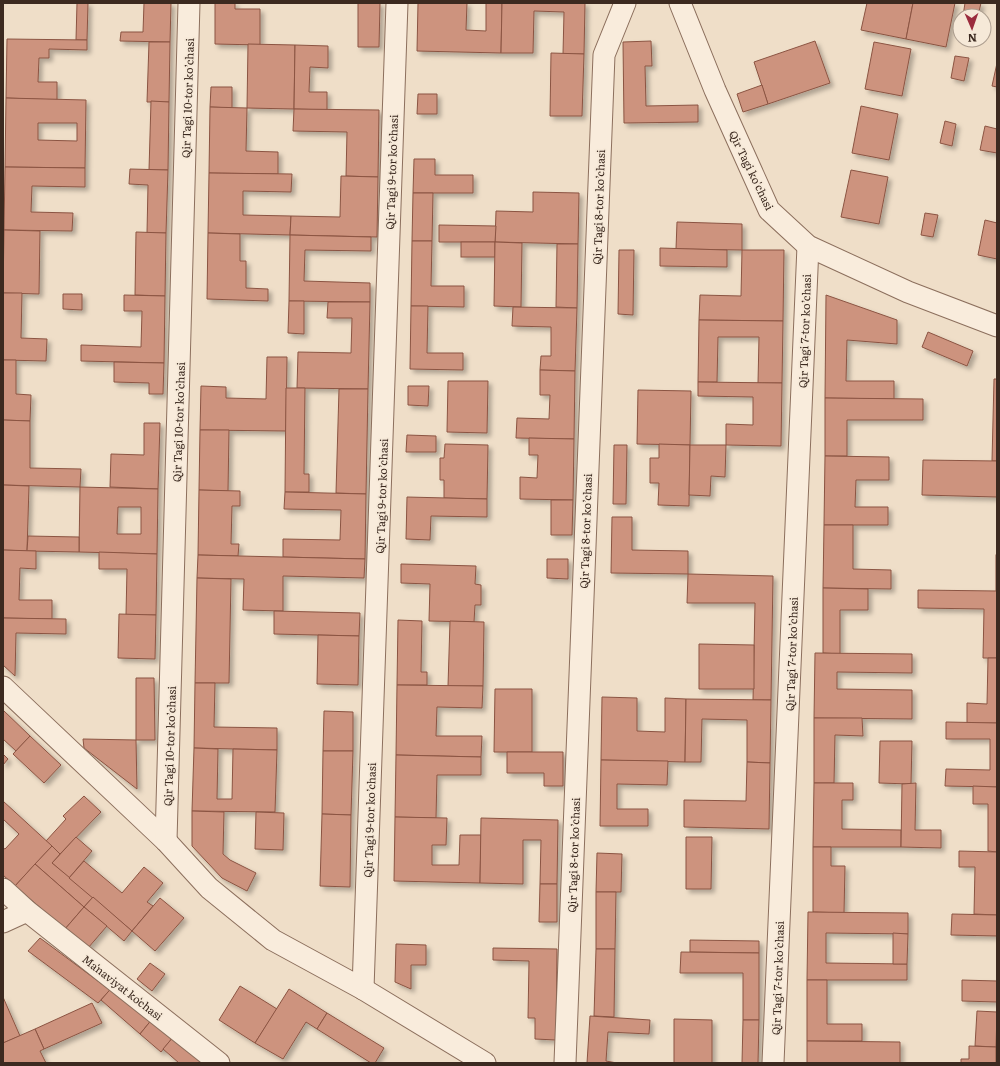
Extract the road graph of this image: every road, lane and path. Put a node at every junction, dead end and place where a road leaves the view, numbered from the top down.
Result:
1 (189, 3) edge
2 (397, 3) edge
3 (625, 3) edge
4 (680, 3) edge
5 (808, 246) junction
6 (997, 326) edge
7 (3, 687) edge
8 (166, 841) junction
9 (3, 889) edge
10 (27, 910) junction
11 (3, 922) edge
12 (363, 989) junction
13 (219, 1063) edge
14 (485, 1063) edge
15 (565, 1063) edge
16 (773, 1063) edge

1 - 8 street, Qir Tagi 10-tor koʼchasi
2 - 12 street, Qir Tagi 9-tor koʼchasi
3 - 15 street, Qir Tagi 8-tor koʼchasi
4 - 5 street, Qir Tagi ko'chasi
5 - 6 street, Qir Tagi ko'chasi
5 - 16 street, Qir Tagi 7-tor koʼchasi
7 - 8 street
8 - 12 street
9 - 10 street, Maʻnaviyat koʻchasi
10 - 11 street
10 - 13 street, Maʻnaviyat koʻchasi
12 - 14 street

